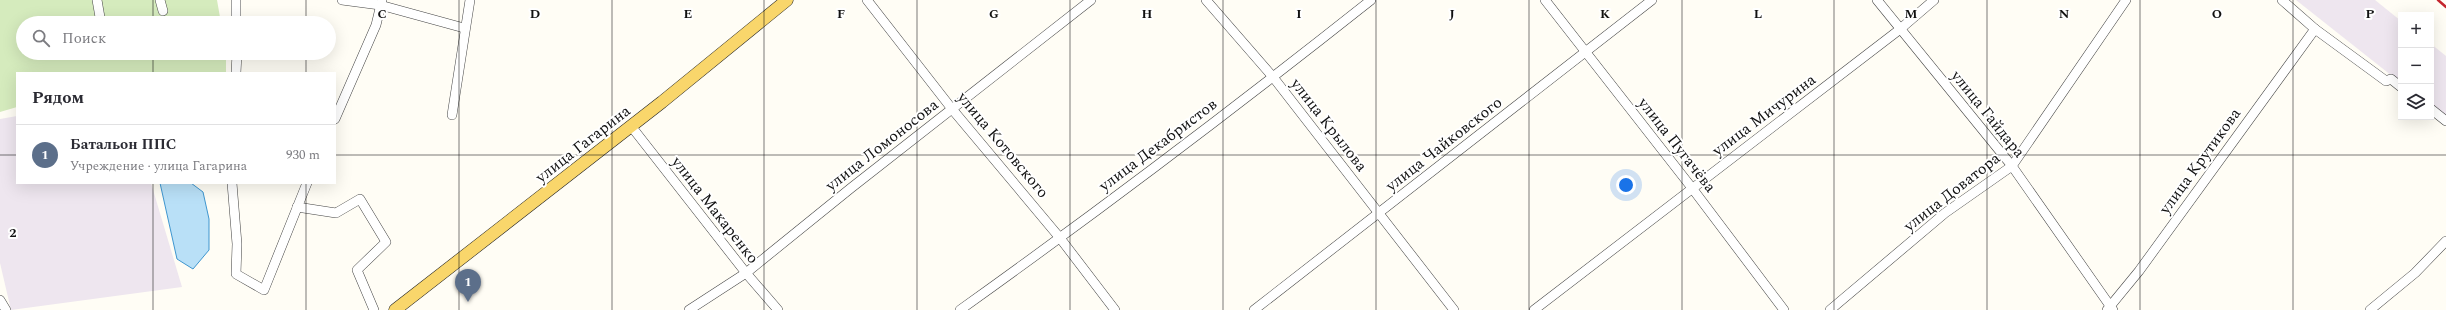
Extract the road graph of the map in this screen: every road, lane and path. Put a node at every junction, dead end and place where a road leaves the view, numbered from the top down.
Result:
1 (96, 0) edge
2 (160, 0) edge
3 (236, 0) edge
4 (342, 0) edge
5 (470, 0) edge
6 (787, 0) edge
7 (867, 0) edge
8 (1091, 0) edge
9 (1206, 0) edge
10 (1371, 0) edge
11 (1545, 0) edge
12 (1652, 0) edge
13 (1877, 0) edge
14 (1934, 0) edge
15 (2126, 0) edge
16 (2282, 0) edge
17 (381, 3) edge
18 (163, 11) dead end
19 (99, 16) edge
20 (236, 16) edge
21 (464, 28) junction
22 (2315, 28) junction
23 (1900, 30) junction
24 (1586, 53) junction
25 (237, 60) edge
26 (236, 72) edge
27 (1273, 77) junction
28 (2398, 84) edge
29 (952, 109) junction
30 (2434, 111) edge
31 (452, 115) dead end
32 (336, 117) edge
33 (2446, 121) edge
34 (632, 126) junction
35 (2012, 166) junction
36 (232, 184) edge
37 (307, 184) edge
38 (1692, 188) junction
39 (296, 207) junction
40 (1379, 213) junction
41 (1060, 238) junction
42 (2446, 241) edge
43 (746, 273) junction
44 (0, 300) edge
45 (2110, 309) edge
46 (6, 310) edge
47 (374, 310) edge
48 (396, 310) edge
49 (689, 310) edge
50 (778, 310) edge
51 (960, 310) edge
52 (1115, 310) edge
53 (1254, 310) edge
54 (1454, 310) edge
55 (1534, 310) edge
56 (1784, 310) edge
57 (1830, 310) edge
58 (2370, 310) edge

1 - 19 street
2 - 18 street
3 - 20 street
4 - 17 street
5 - 21 street
6 - 34 main road, улица Гагарина
7 - 29 street, улица Котовского
8 - 29 street, улица Ломоносова
9 - 27 street, улица Крылова
10 - 27 street, улица Декабристов
11 - 24 street, улица Пугачёва
12 - 24 street, улица Чайковского
13 - 23 street, улица Гайдара
14 - 23 street, улица Мичурина
15 - 35 street, улица Доватора
16 - 22 street
17 - 21 street
17 - 32 street
21 - 31 street
22 - 28 street
22 - 45 street, улица Крутикова
23 - 35 street, улица Гайдара
23 - 38 street, улица Мичурина
24 - 38 street, улица Пугачёва
24 - 40 street, улица Чайковского
25 - 26 street
27 - 40 street, улица Крылова
27 - 41 street, улица Декабристов
29 - 41 street, улица Котовского
29 - 43 street, улица Ломоносова
30 - 33 street
34 - 43 street, улица Макаренко
34 - 48 main road, улица Гагарина
35 - 45 street, улица Гайдара
35 - 57 street, улица Доватора
36 - 39 street
37 - 39 street
38 - 55 street, улица Мичурина
38 - 56 street, улица Пугачёва
39 - 47 street
40 - 53 street, улица Чайковского
40 - 54 street, улица Крылова
41 - 51 street, улица Декабристов
41 - 52 street, улица Котовского
42 - 58 street
43 - 49 street, улица Ломоносова
43 - 50 street, улица Макаренко
44 - 46 street

